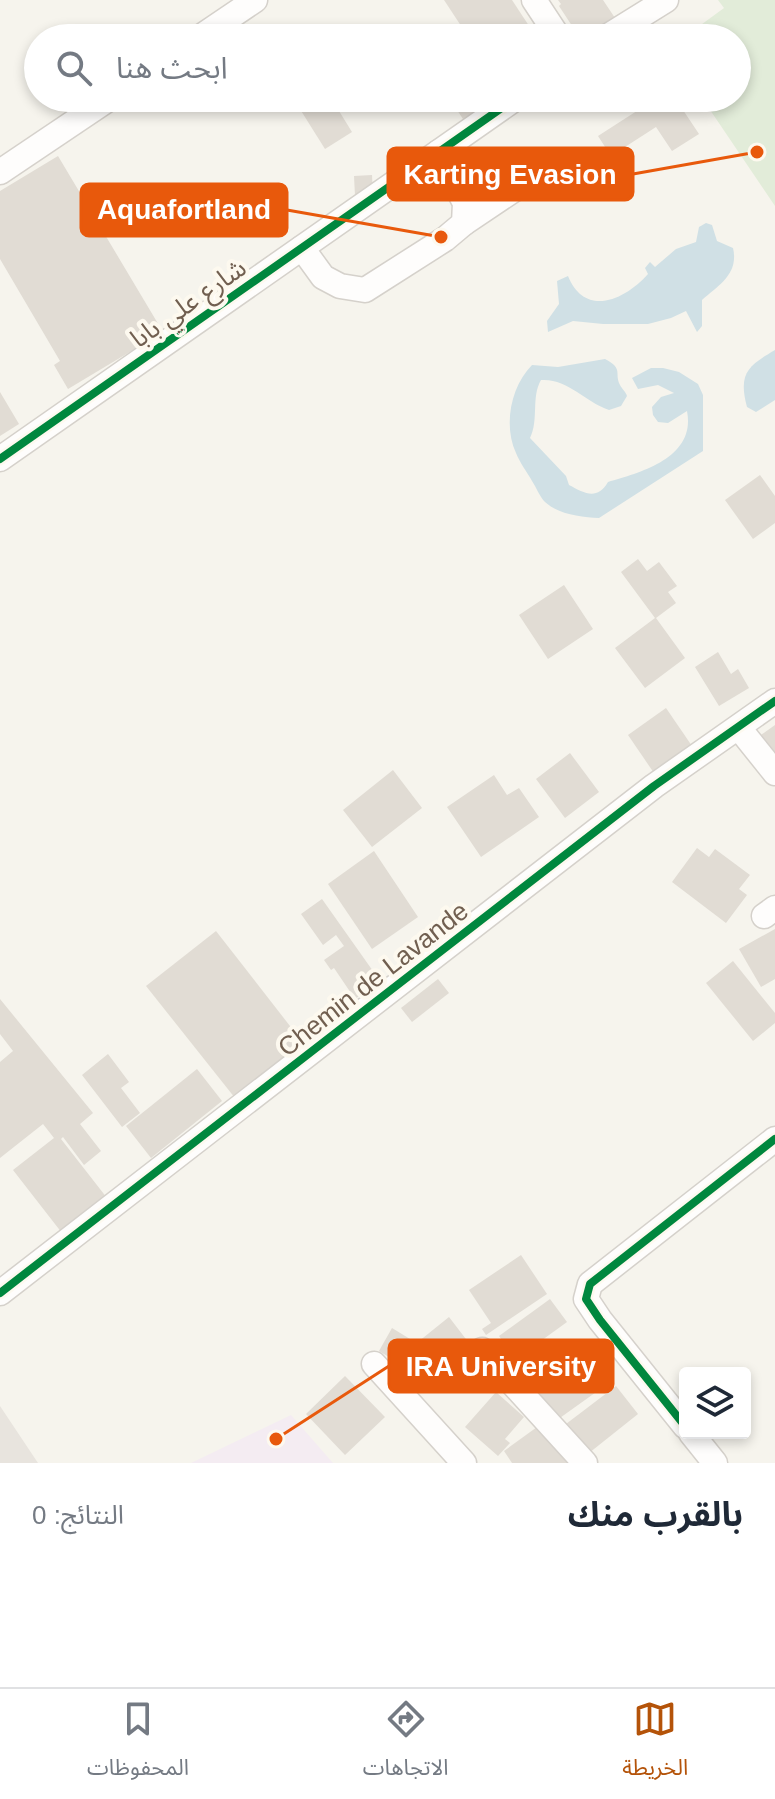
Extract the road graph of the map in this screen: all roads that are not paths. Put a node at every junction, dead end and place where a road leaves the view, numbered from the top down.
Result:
1 (255, 0) edge
2 (534, 0) edge
3 (666, 0) edge
4 (220, 24) edge
5 (550, 24) edge
6 (627, 24) edge
7 (89, 112) edge
8 (496, 112) edge
9 (439, 152) junction
10 (546, 168) dead end
11 (0, 172) edge
12 (464, 223) junction
13 (302, 248) junction
14 (0, 459) edge
15 (775, 701) edge
16 (739, 728) junction
17 (775, 773) edge
18 (775, 1139) edge
19 (0, 1293) edge
20 (482, 1350) dead end
21 (374, 1364) dead end
22 (679, 1419) edge
23 (696, 1439) edge
24 (464, 1463) edge
25 (585, 1463) edge
26 (715, 1463) edge

1 - 4 street
2 - 5 street
3 - 6 street
7 - 11 street
8 - 9 street, شارع علي بابا
9 - 12 street
9 - 13 street, شارع علي بابا
10 - 12 street
12 - 13 street
13 - 14 street, شارع علي بابا
15 - 16 street, Chemin de Lavande
16 - 17 street
16 - 19 street, Chemin de Lavande
18 - 22 street
20 - 25 street
21 - 24 street
23 - 26 street

